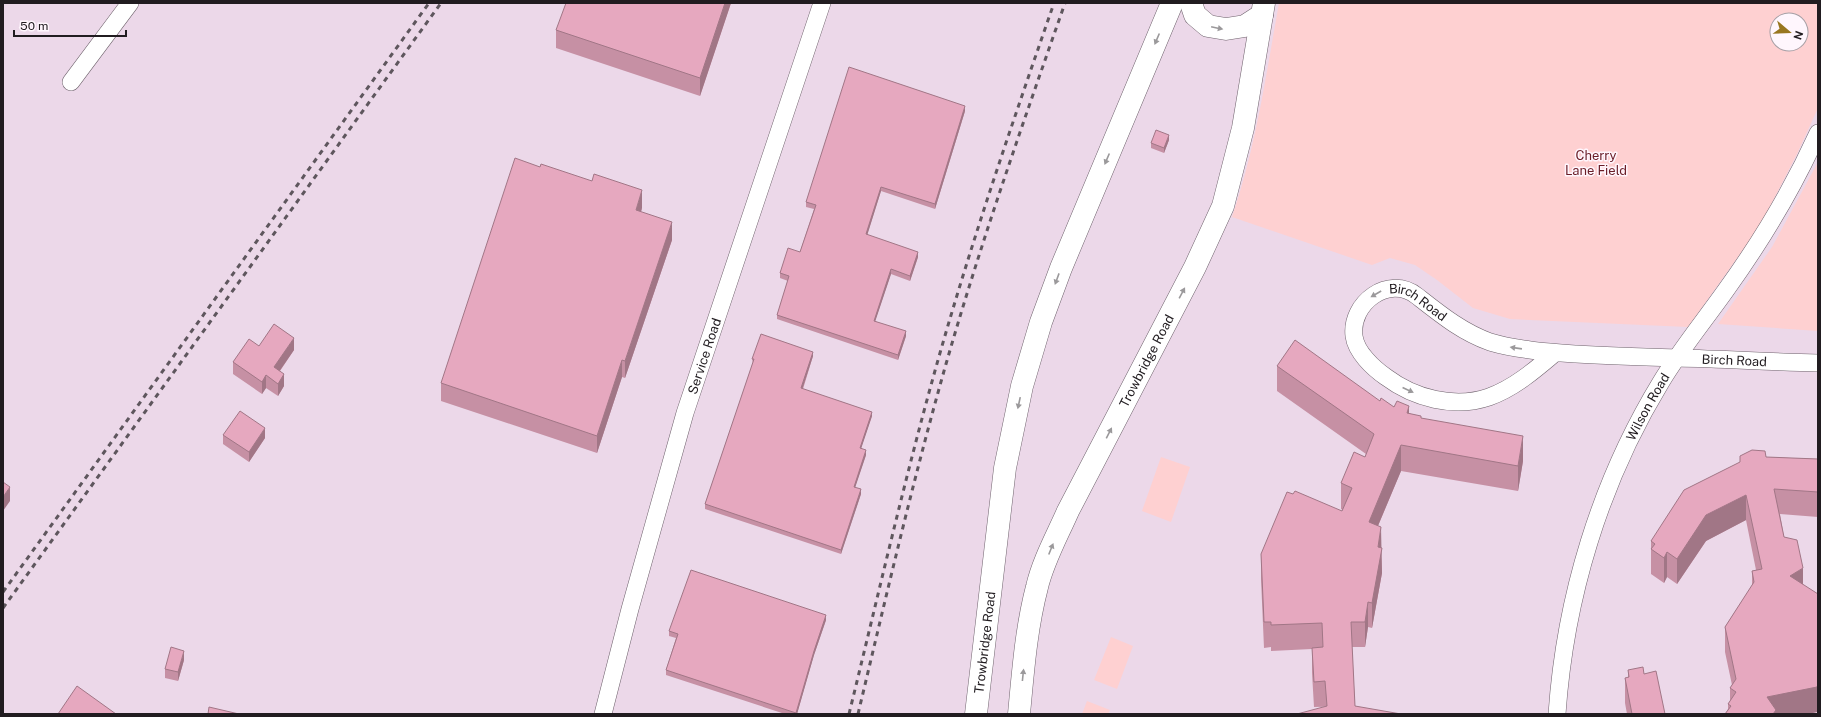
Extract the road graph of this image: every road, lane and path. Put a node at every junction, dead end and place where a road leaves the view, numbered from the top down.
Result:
1 (130, 3) edge
2 (822, 3) edge
3 (1172, 3) edge
4 (1190, 3) edge
5 (1263, 9) edge
6 (71, 82) dead end
7 (1818, 133) edge
8 (1555, 353) junction
9 (1677, 358) junction
10 (1818, 363) edge
11 (603, 714) edge
12 (976, 714) edge
13 (1019, 714) edge
14 (1557, 714) edge

1 - 6 street
2 - 11 street, Service Road
3 -> 12 street, Trowbridge Road
4 -> 5 street
13 -> 5 street, Trowbridge Road
7 - 9 street, Wilson Road
8 -> 8 street, Birch Road
8 - 9 street, Birch Road
9 - 10 street, Birch Road
9 - 14 street, Wilson Road

